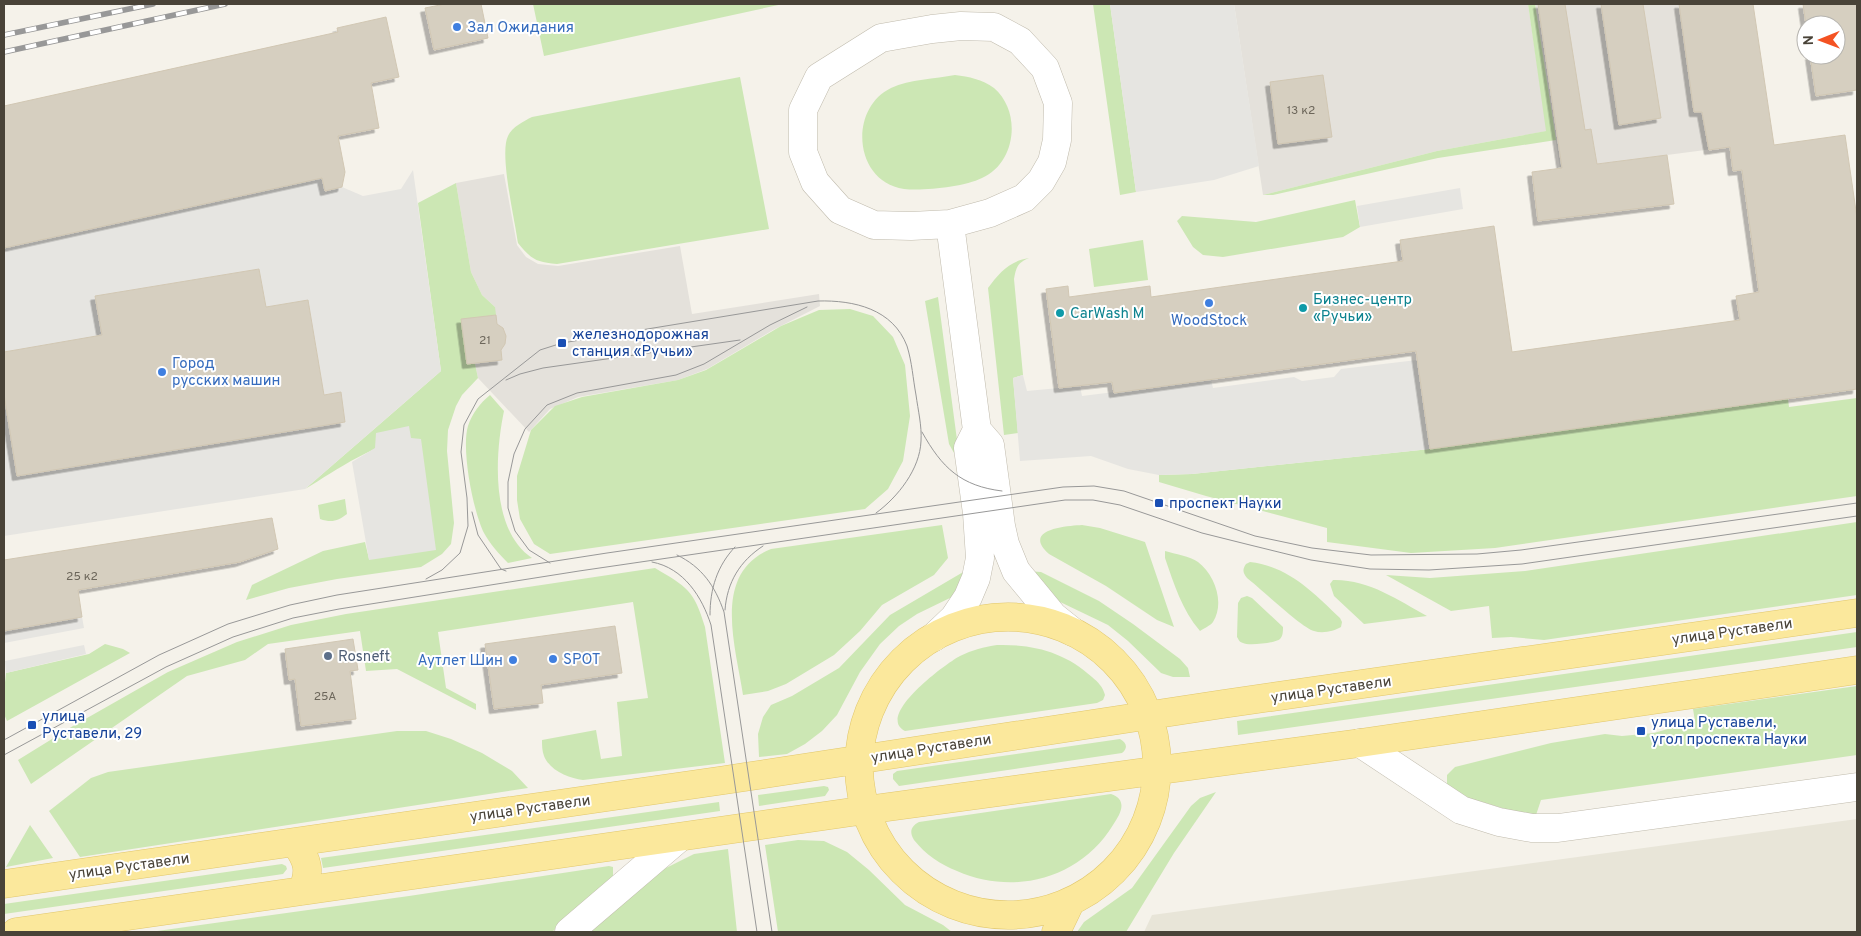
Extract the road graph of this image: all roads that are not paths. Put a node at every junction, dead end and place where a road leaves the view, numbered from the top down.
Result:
1 (950, 224) junction
2 (977, 430) junction
3 (1857, 613) edge
4 (1073, 632) junction
5 (934, 636) junction
6 (1857, 670) edge
7 (1148, 715) junction
8 (1360, 743) junction
9 (858, 760) junction
10 (1157, 770) junction
11 (1857, 787) edge
12 (866, 810) junction
13 (679, 838) junction
14 (295, 843) junction
15 (4, 884) edge
16 (302, 891) junction
17 (1071, 901) junction
18 (968, 910) junction
19 (78, 928) edge
20 (16, 932) edge
21 (569, 932) edge
22 (988, 932) edge
23 (1056, 932) edge

1 - 1 street
1 - 2 street
2 - 4 street
2 - 5 street
3 - 7 main road, улица Руставели
4 - 5 main road
4 - 7 main road
5 - 9 main road
6 - 8 main road
7 - 9 main road, улица Руставели
7 - 10 main road
8 - 10 main road
8 - 11 street
9 - 12 main road
9 - 14 main road, улица Руставели
10 - 12 main road
10 - 17 main road
12 - 13 main road
12 - 18 main road
13 - 16 main road
13 - 21 street
14 - 15 main road, улица Руставели
14 - 16 main road
16 - 19 main road
17 - 18 main road
17 - 23 main road
18 - 22 main road
19 - 20 main road

